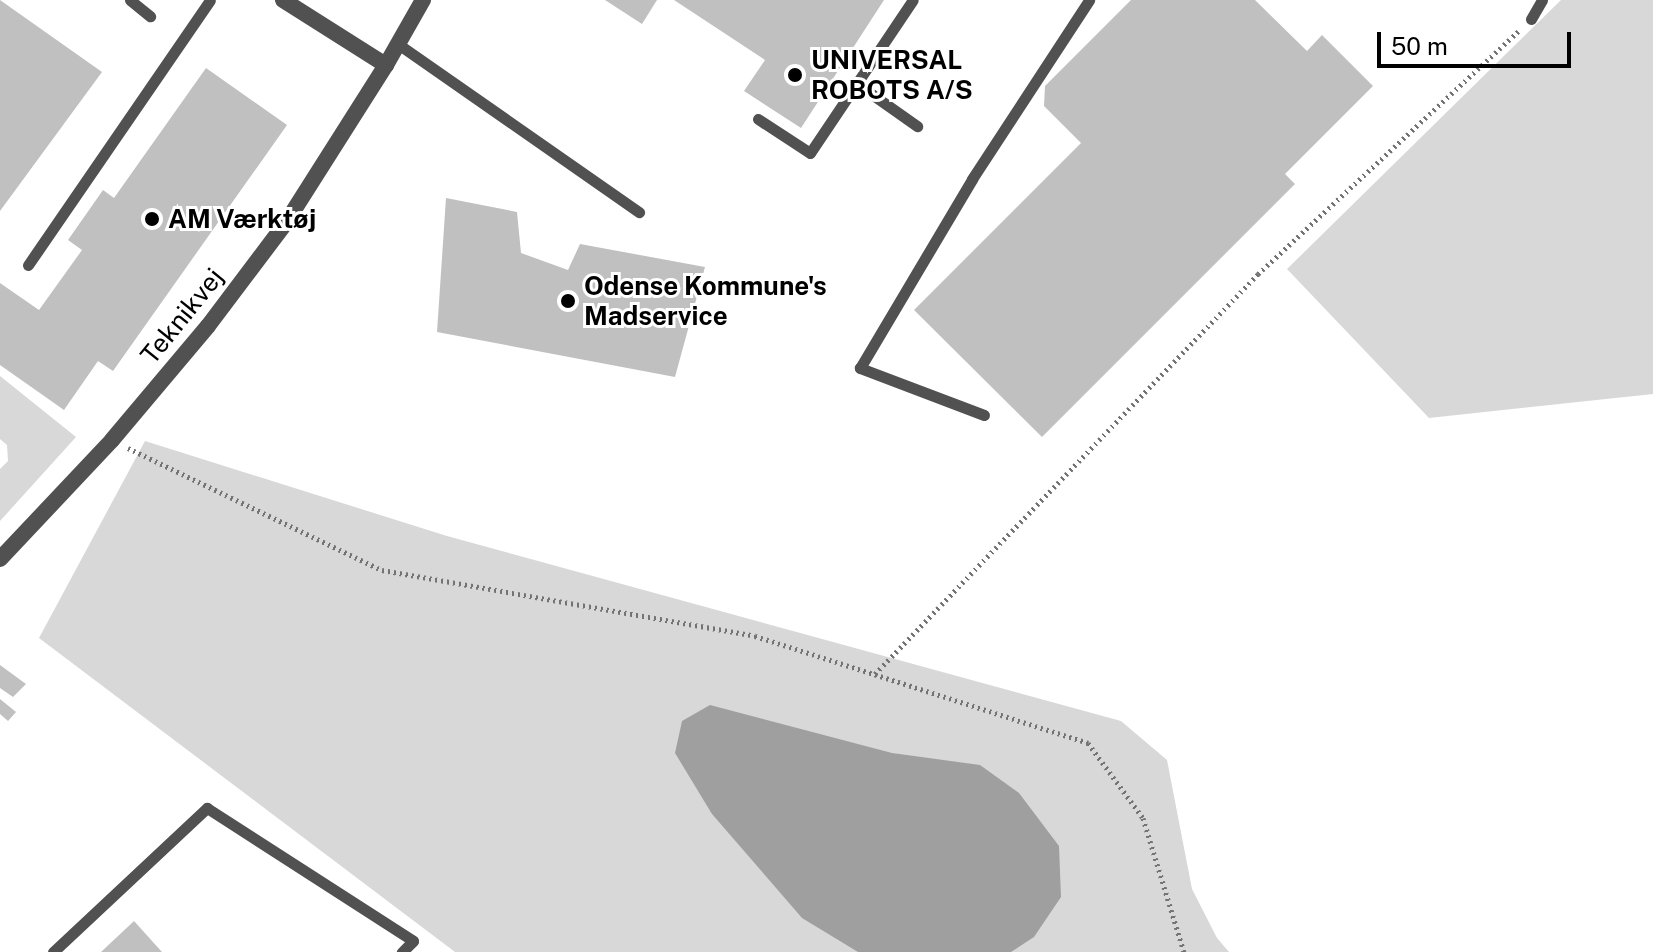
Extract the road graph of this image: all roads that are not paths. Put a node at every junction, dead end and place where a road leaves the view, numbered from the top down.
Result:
1 (130, 0) edge
2 (210, 0) edge
3 (283, 0) edge
4 (423, 0) edge
5 (913, 0) edge
6 (1089, 0) edge
7 (1542, 0) edge
8 (150, 16) dead end
9 (1531, 19) road end
10 (398, 44) junction
11 (386, 65) junction
12 (856, 83) junction
13 (758, 119) dead end
14 (917, 126) dead end
15 (639, 212) dead end
16 (28, 265) dead end
17 (984, 415) dead end
18 (0, 559) edge
19 (53, 952) edge
20 (402, 952) edge

1 - 8 lane
2 - 16 lane
3 - 11 street
4 - 10 street, Teknikvej
5 - 12 lane
6 - 17 lane
7 - 9 lane
10 - 11 street, Teknikvej
10 - 15 lane
11 - 18 street, Teknikvej
12 - 13 lane
12 - 14 lane
19 - 20 lane

